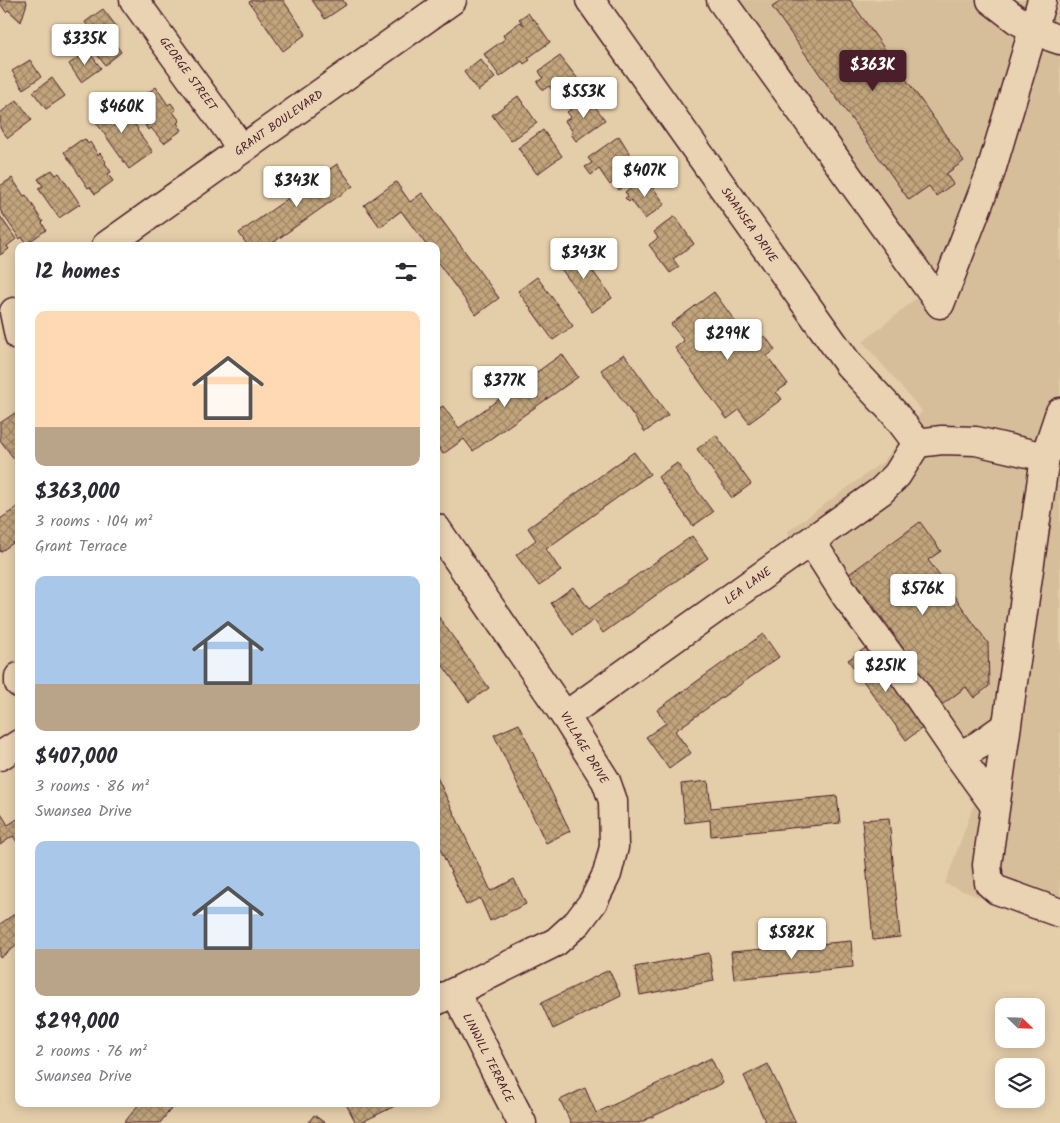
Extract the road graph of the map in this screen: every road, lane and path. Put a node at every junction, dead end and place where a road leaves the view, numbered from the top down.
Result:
1 (134, 0) edge
2 (452, 0) edge
3 (590, 0) edge
4 (721, 0) edge
5 (991, 0) edge
6 (1042, 0) edge
7 (1033, 28) junction
8 (1060, 40) edge
9 (242, 149) junction
10 (112, 242) edge
11 (1060, 412) edge
12 (917, 443) junction
13 (1046, 457) junction
14 (440, 534) edge
15 (811, 541) junction
16 (565, 716) junction
17 (1006, 726) junction
18 (15, 747) edge
19 (0, 756) edge
20 (959, 756) junction
21 (995, 806) junction
22 (1060, 914) edge
23 (446, 997) edge
24 (522, 1123) edge

1 - 9 street, GEORGE STREET
2 - 9 street, GRANT BOULEVARD
3 - 12 street, SWANSEA DRIVE
4 - 7 street
5 - 7 street
6 - 7 street
7 - 8 street
9 - 10 street, GRANT BOULEVARD
11 - 13 street
12 - 13 street
12 - 15 street, LEA LANE
13 - 17 street
14 - 16 street, VILLAGE DRIVE
15 - 16 street, LEA LANE
15 - 20 street
16 - 23 street, VILLAGE DRIVE
17 - 20 street
17 - 21 street
18 - 19 street
20 - 21 street
21 - 22 street
23 - 24 street, LINWILL TERRACE

